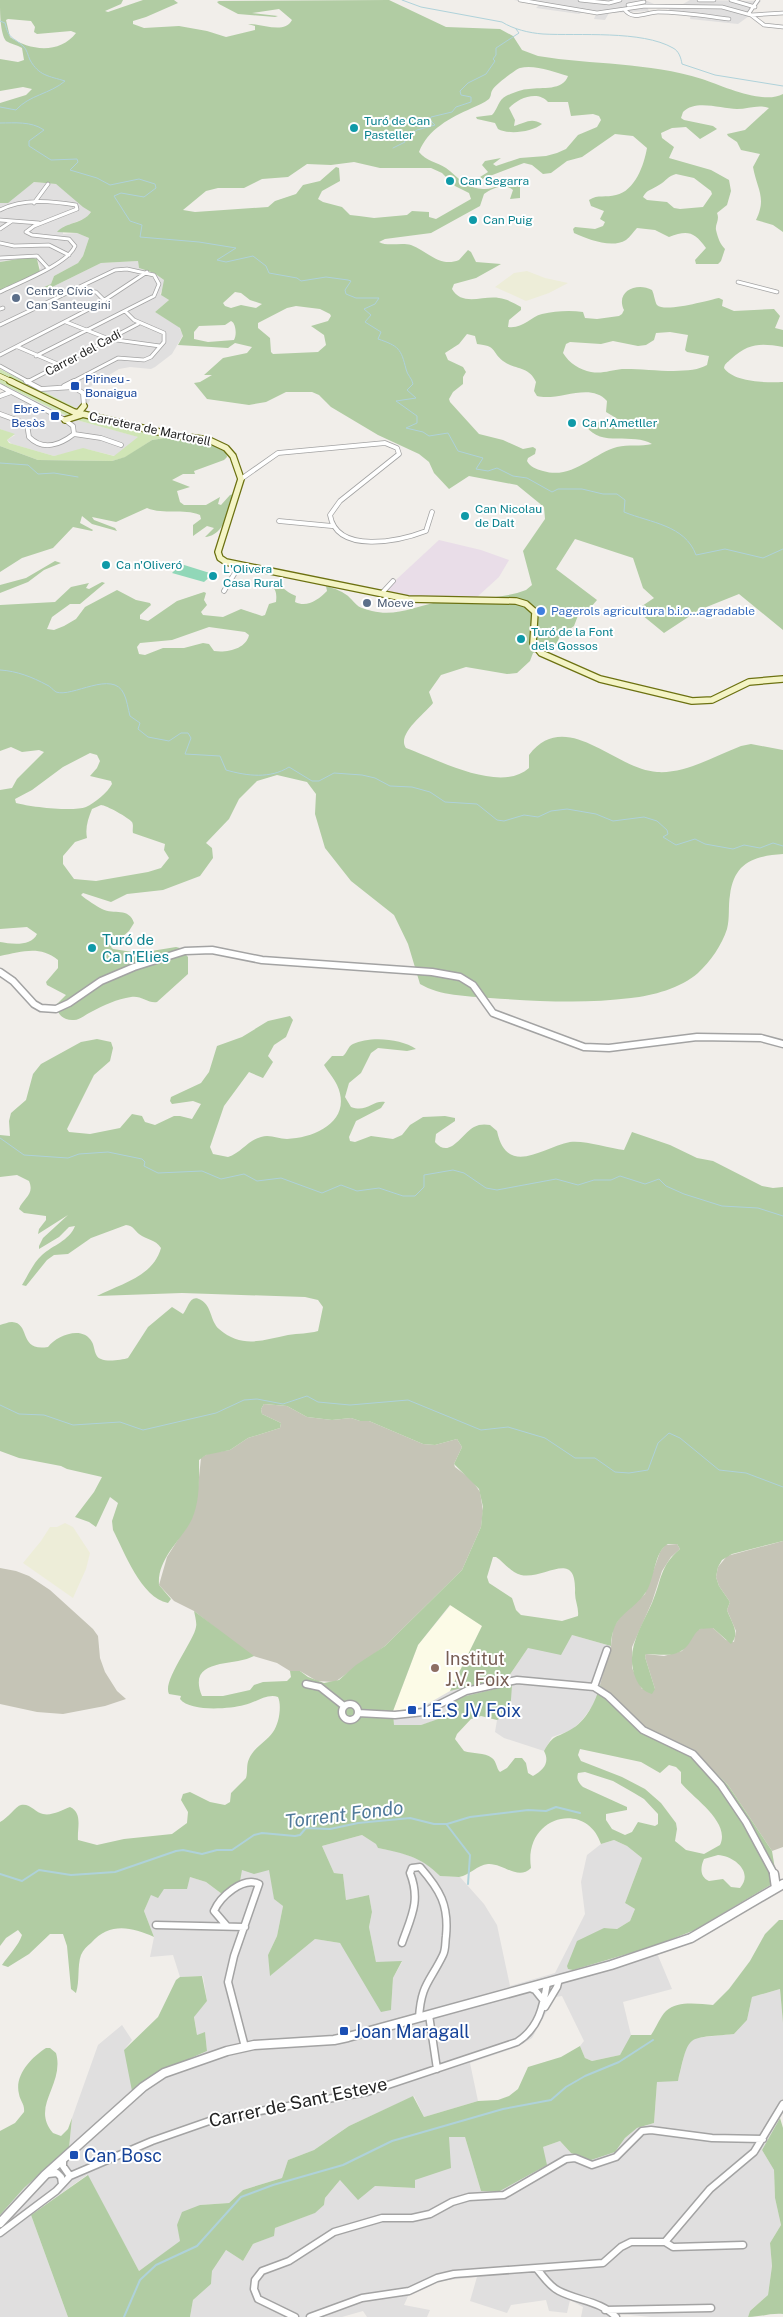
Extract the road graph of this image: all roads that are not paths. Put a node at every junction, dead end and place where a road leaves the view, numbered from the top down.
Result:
1 (520, 0) edge
2 (580, 0) edge
3 (620, 0) edge
4 (699, 0) edge
5 (714, 0) edge
6 (731, 0) edge
7 (758, 0) edge
8 (644, 1) edge
9 (628, 5) dead end
10 (658, 6) junction
11 (702, 7) junction
12 (754, 7) junction
13 (625, 10) junction
14 (783, 13) edge
15 (751, 15) junction
16 (712, 16) junction
17 (729, 19) dead end
18 (783, 27) edge
19 (48, 184) dead end
20 (34, 203) junction
21 (0, 210) edge
22 (0, 220) edge
23 (13, 221) junction
24 (42, 223) junction
25 (0, 229) edge
26 (0, 243) edge
27 (69, 255) junction
28 (0, 258) edge
29 (48, 268) junction
30 (147, 272) junction
31 (738, 282) dead end
32 (71, 290) junction
33 (0, 292) edge
34 (777, 292) dead end
35 (104, 300) junction
36 (125, 311) junction
37 (66, 322) junction
38 (138, 324) junction
39 (0, 326) edge
40 (86, 330) junction
41 (109, 339) junction
42 (160, 346) junction
43 (18, 347) junction
44 (0, 355) edge
45 (36, 356) junction
46 (60, 365) junction
47 (0, 366) edge
48 (0, 376) edge
49 (27, 382) junction
50 (69, 385) junction
51 (0, 386) edge
52 (12, 392) junction
53 (0, 396) edge
54 (69, 410) junction
55 (83, 412) junction
56 (0, 414) edge
57 (72, 416) junction
58 (66, 420) junction
59 (74, 434) junction
60 (120, 445) dead end
61 (240, 479) junction
62 (432, 512) dead end
63 (279, 521) dead end
64 (332, 526) junction
65 (239, 566) junction
66 (393, 581) dead end
67 (224, 591) dead end
68 (381, 594) junction
69 (783, 679) edge
70 (0, 972) edge
71 (783, 1044) edge
72 (606, 1650) dead end
73 (306, 1684) dead end
74 (594, 1687) junction
75 (344, 1706) junction
76 (358, 1713) junction
77 (774, 1874) joint
78 (781, 1884) edge
79 (156, 1925) dead end
80 (226, 1925) junction
81 (245, 1927) junction
82 (402, 1943) dead end
83 (553, 1981) junction
84 (530, 1987) junction
85 (543, 2000) junction
86 (544, 2010) junction
87 (429, 2015) junction
88 (419, 2018) junction
89 (246, 2047) junction
90 (437, 2069) junction
91 (783, 2104) edge
92 (763, 2138) junction
93 (62, 2159) junction
94 (45, 2174) junction
95 (70, 2176) junction
96 (62, 2184) junction
97 (0, 2223) edge
98 (0, 2233) edge
99 (664, 2242) junction
100 (744, 2245) dead end
101 (537, 2269) junction
102 (711, 2308) dead end
103 (605, 2310) junction
104 (295, 2317) edge
105 (310, 2317) edge
106 (616, 2317) edge

1 - 13 street
2 - 3 street
4 - 5 street
6 - 12 street
7 - 12 street
8 - 9 street
8 - 10 street
10 - 11 street
10 - 13 street
11 - 15 street
11 - 16 street
12 - 15 street
13 - 16 street
14 - 15 street
15 - 18 street
16 - 17 street
19 - 20 street
20 - 21 street
20 - 24 street
22 - 23 street
23 - 24 street
23 - 25 street
24 - 27 street
26 - 27 street
27 - 29 street
28 - 29 street
29 - 33 street
30 - 32 street
30 - 35 street
30 - 36 street
31 - 34 street
32 - 35 street
32 - 39 street
35 - 37 street
36 - 38 street
36 - 40 street
37 - 40 street
37 - 43 street
38 - 41 street, Carrer del Cadí
38 - 42 street
40 - 41 street
40 - 45 street
41 - 42 street
41 - 46 street, Carrer del Cadí
42 - 50 street
43 - 44 street
43 - 45 street
45 - 46 street
46 - 49 street, Carrer del Cadí
47 - 49 street
48 - 54 main road, Carretera de Martorell
49 - 50 street
50 - 55 street
51 - 52 street
52 - 53 street
52 - 58 street
54 - 55 main road, Carretera de Martorell
54 - 57 main road
55 - 57 main road
55 - 61 main road, Carretera de Martorell
56 - 59 street
57 - 58 main road
58 - 59 street
59 - 60 street
61 - 64 street
61 - 65 main road
62 - 64 street
63 - 64 street
65 - 67 street
65 - 68 main road
66 - 68 street
68 - 69 main road
70 - 71 street
72 - 74 street
73 - 75 street
74 - 76 street
74 - 77 street
75 - 76 street
75 - 76 street
77 - 78 street
78 - 83 street
79 - 80 street
80 - 81 street
80 - 81 street
81 - 89 street
82 - 88 street
83 - 84 street
83 - 85 street
83 - 86 street, Carrer de Sant Esteve
84 - 85 street
84 - 87 street
85 - 86 street
86 - 90 street, Carrer de Sant Esteve
87 - 88 street
87 - 90 street
88 - 89 street
89 - 93 street
90 - 95 street, Carrer de Sant Esteve
91 - 92 street
92 - 99 street
92 - 104 street
93 - 94 street
93 - 95 street
94 - 96 street
94 - 97 street
95 - 96 street, Carrer de Sant Esteve
96 - 98 street, Carrer de Sant Esteve
99 - 100 street
99 - 101 street
101 - 103 street
101 - 105 street
102 - 103 street
103 - 106 street

